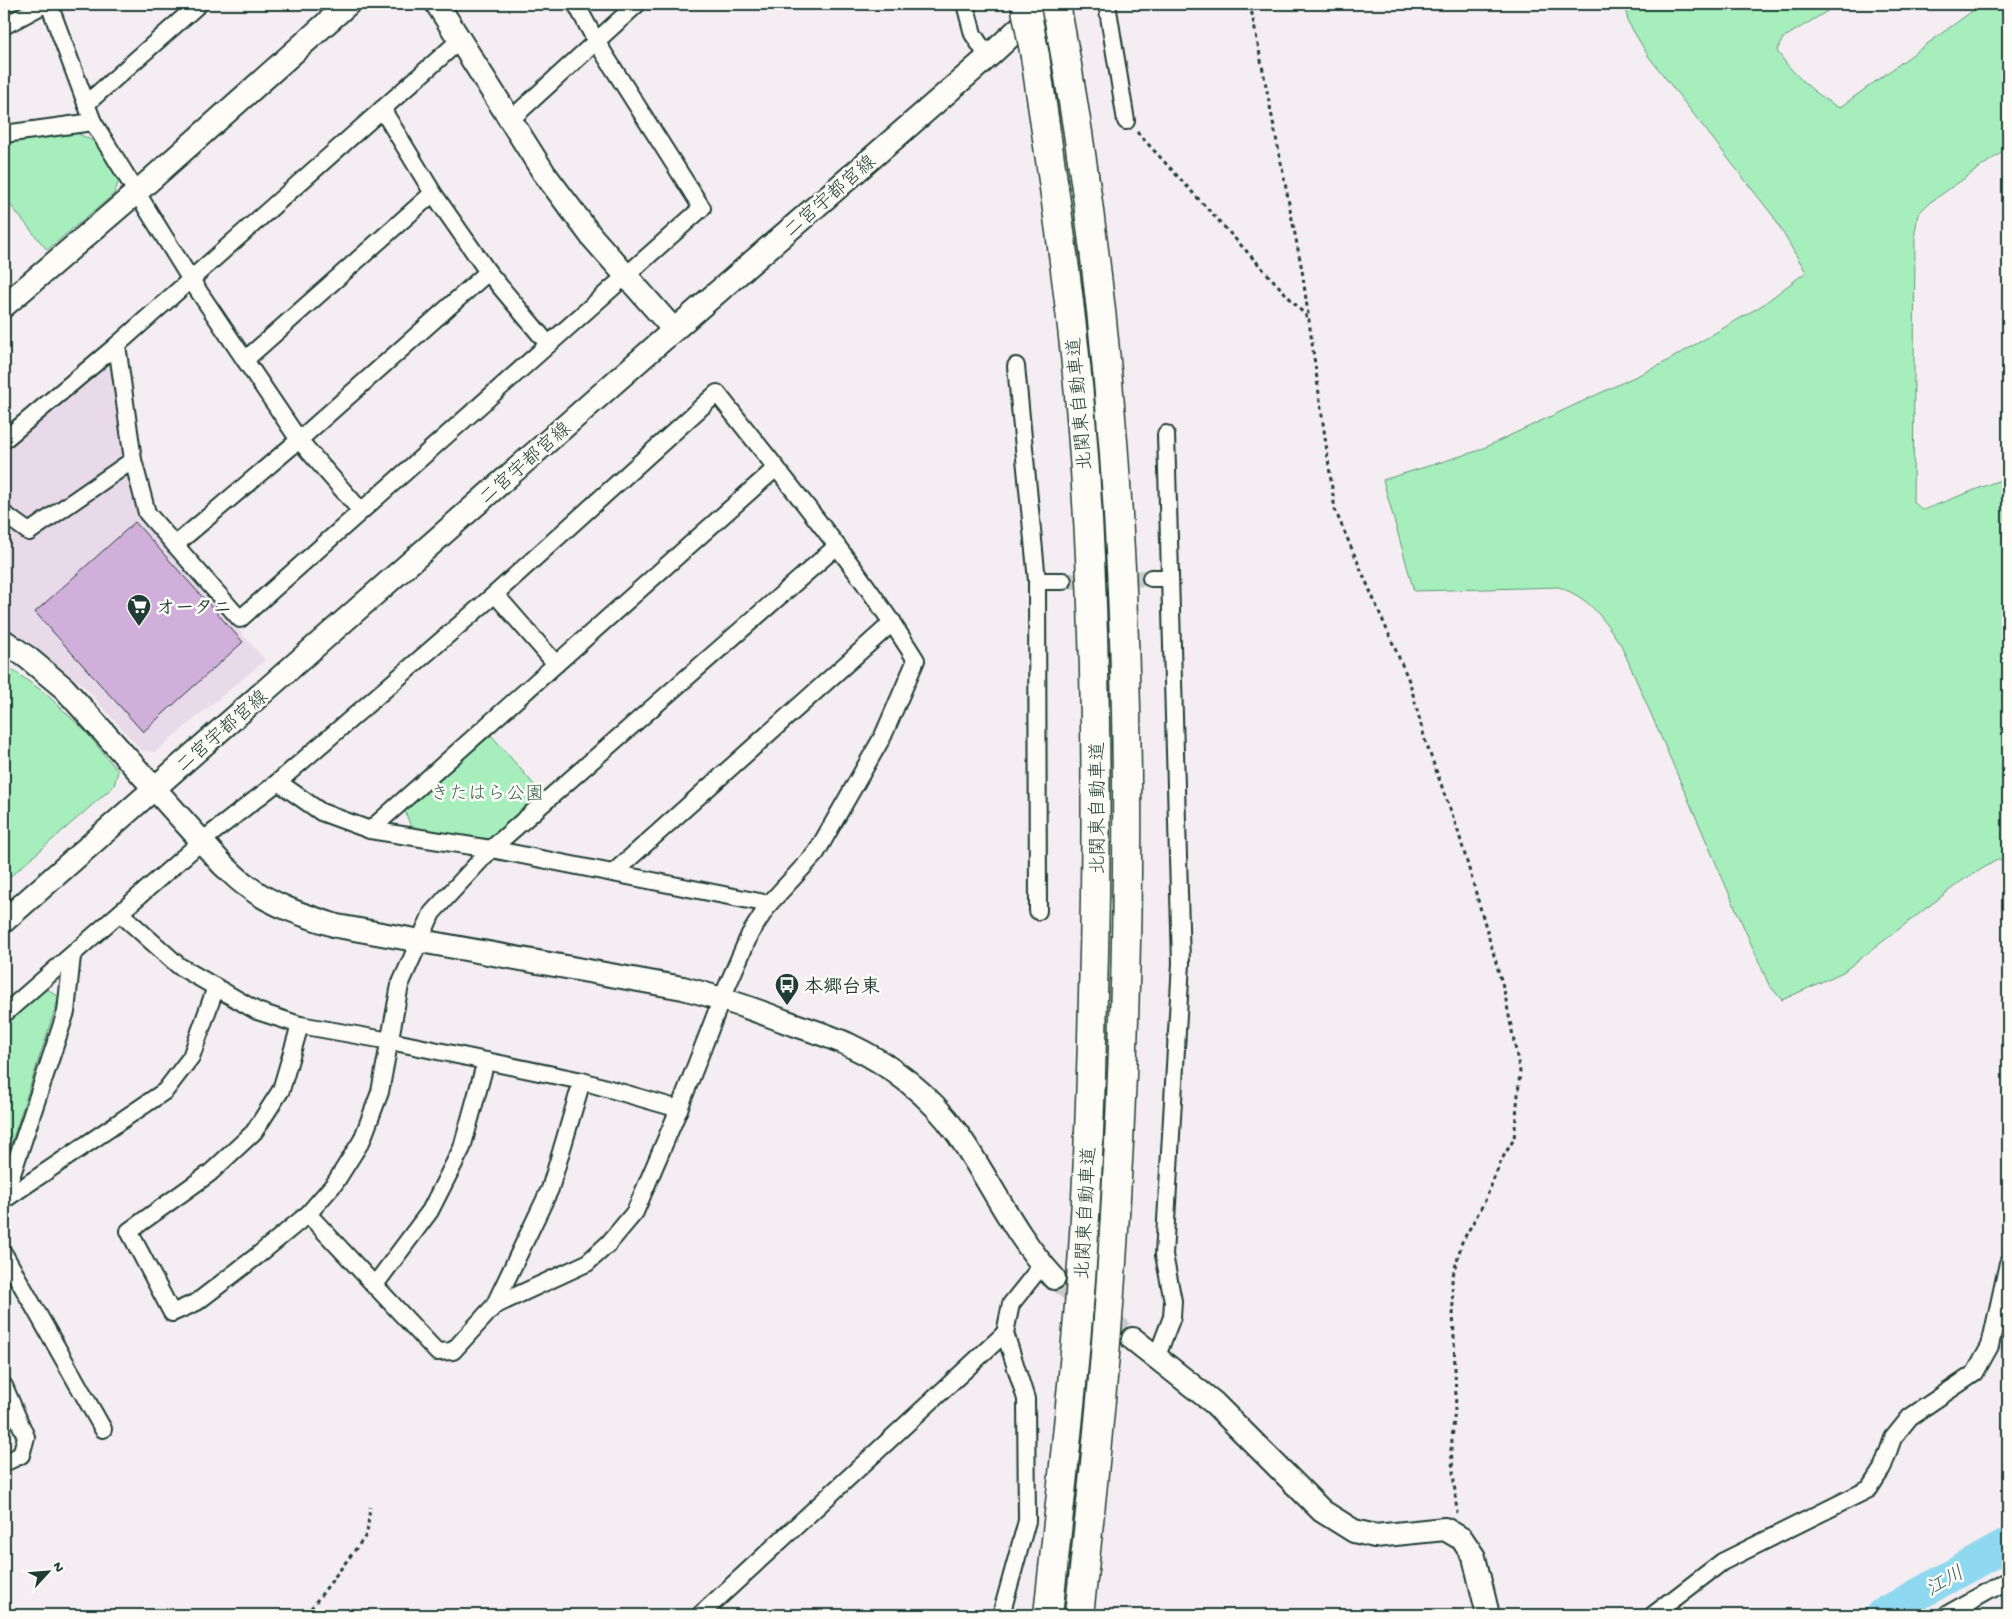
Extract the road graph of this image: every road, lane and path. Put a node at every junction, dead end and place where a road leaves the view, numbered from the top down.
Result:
1 (47, 4) edge
2 (199, 4) edge
3 (348, 4) edge
4 (437, 4) edge
5 (576, 4) edge
6 (637, 4) edge
7 (966, 4) edge
8 (1025, 4) edge
9 (1045, 4) edge
10 (1056, 4) edge
11 (1107, 4) edge
12 (1250, 4) edge
13 (4, 26) edge
14 (460, 40) junction
15 (596, 41) junction
16 (988, 57) junction
17 (86, 104) junction
18 (382, 109) junction
19 (510, 120) junction
20 (1126, 121) joint
21 (93, 122) junction
22 (4, 134) edge
23 (137, 192) junction
24 (433, 193) junction
25 (488, 272) junction
26 (627, 275) junction
27 (191, 280) junction
28 (4, 306) edge
29 (1308, 317) junction
30 (674, 330) junction
31 (548, 344) junction
32 (117, 345) junction
33 (245, 360) junction
34 (1016, 366) dead end
35 (1166, 434) dead end
36 (4, 440) edge
37 (299, 440) junction
38 (133, 460) junction
39 (776, 468) junction
40 (361, 511) junction
41 (4, 514) edge
42 (175, 545) junction
43 (837, 546) junction
44 (1151, 578) tunnel mouth
45 (1170, 578) junction
46 (1037, 581) junction
47 (1063, 581) tunnel mouth
48 (495, 594) junction
49 (892, 622) junction
50 (4, 641) edge
51 (556, 664) junction
52 (278, 782) junction
53 (154, 788) junction
54 (370, 830) junction
55 (202, 841) junction
56 (491, 849) junction
57 (613, 873) junction
58 (769, 904) junction
59 (1038, 911) dead end
60 (120, 913) junction
61 (4, 921) edge
62 (418, 941) junction
63 (72, 956) junction
64 (216, 987) junction
65 (722, 998) junction
66 (4, 1014) edge
67 (300, 1024) junction
68 (390, 1041) junction
69 (486, 1061) junction
70 (582, 1081) junction
71 (679, 1109) junction
72 (4, 1199) edge
73 (308, 1214) junction
74 (4, 1254) edge
75 (2008, 1263) edge
76 (1048, 1271) joint
77 (374, 1286) junction
78 (494, 1306) junction
79 (1005, 1333) junction
80 (1133, 1339) tunnel mouth
81 (1158, 1356) junction
82 (4, 1386) edge
83 (103, 1430) dead end
84 (4, 1463) edge
85 (370, 1508) dead end
86 (1462, 1538) junction
87 (2008, 1580) edge
88 (306, 1615) edge
89 (700, 1615) edge
90 (1001, 1615) edge
91 (1048, 1615) edge
92 (1079, 1615) edge
93 (1488, 1615) edge
94 (1653, 1615) edge
95 (1946, 1615) edge

1 - 13 street
1 - 17 street
2 - 17 street
3 - 23 street
4 - 14 street
5 - 15 street
6 - 15 street
7 - 16 street
8 - 91 highway, 北関東自動車道, bridge
9 - 16 street, 二宮宇都宮線
10 - 92 highway, 北関東自動車道
11 - 20 street
12 - 29 path
14 - 18 street
14 - 19 street
15 - 19 street
15 - 26 street
16 - 30 street, 二宮宇都宮線
17 - 21 street
18 - 24 street
18 - 27 street
19 - 26 street
20 - 29 path
21 - 22 street
21 - 23 street
23 - 27 street
23 - 28 street
24 - 25 street
24 - 33 street
25 - 31 street
25 - 37 street
26 - 30 street
26 - 31 street
27 - 32 street
27 - 33 street
29 - 86 path
30 - 53 street, 二宮宇都宮線
31 - 40 street
32 - 36 street
32 - 38 street
33 - 37 street
34 - 46 street
35 - 45 street
37 - 40 street
37 - 42 street
38 - 41 street
38 - 42 street
39 - 43 street
39 - 48 street
39 - 51 street
40 - 42 street
43 - 49 street
43 - 56 street
44 - 45 street
45 - 81 street
46 - 47 street
46 - 59 street
48 - 51 street
48 - 52 street
49 - 57 street
49 - 58 street
50 - 53 street
51 - 54 street
52 - 54 street
52 - 55 street
53 - 55 street
53 - 61 street, 二宮宇都宮線
54 - 56 street
55 - 60 street
55 - 62 street
56 - 57 street
56 - 62 street
57 - 58 street
58 - 65 street
60 - 63 street
60 - 64 street
62 - 65 street
62 - 68 street
63 - 66 street
63 - 72 street
64 - 67 street
64 - 72 street
65 - 71 street
65 - 76 street
67 - 68 street
67 - 73 street
68 - 69 street
68 - 73 street
69 - 70 street
69 - 77 street
70 - 71 street
70 - 78 street
71 - 78 street
73 - 77 street
74 - 83 street
75 - 94 street
76 - 79 street
77 - 78 street
79 - 89 street
79 - 90 street
80 - 81 street
81 - 86 street
82 - 84 street
85 - 88 path
86 - 93 street
87 - 95 street

